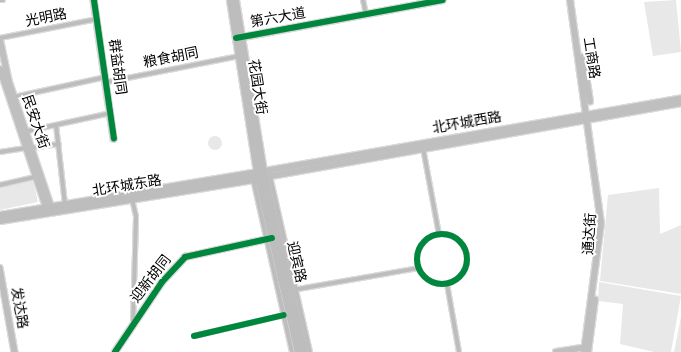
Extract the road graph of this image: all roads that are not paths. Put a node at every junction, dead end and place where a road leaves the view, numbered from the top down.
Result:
1 (94, 0) edge
2 (230, 0) edge
3 (235, 0) edge
4 (363, 0) edge
5 (443, 0) edge
6 (570, 0) edge
7 (574, 0) edge
8 (366, 14) junction
9 (97, 19) junction
10 (238, 38) junction
11 (0, 39) edge
12 (239, 56) junction
13 (0, 69) edge
14 (107, 80) junction
15 (2, 87) edge
16 (14, 97) junction
17 (681, 98) edge
18 (681, 102) edge
19 (111, 113) junction
20 (591, 116) junction
21 (56, 125) junction
22 (23, 132) junction
23 (114, 139) dead end
24 (59, 144) junction
25 (422, 146) junction
26 (29, 148) junction
27 (0, 152) edge
28 (261, 176) junction
29 (36, 177) junction
30 (0, 185) edge
31 (132, 199) junction
32 (65, 204) junction
33 (49, 209) junction
34 (0, 215) edge
35 (0, 220) edge
36 (439, 234) junction
37 (269, 238) junction
38 (0, 268) edge
39 (419, 268) junction
40 (447, 284) junction
41 (2, 290) edge
42 (290, 291) junction
43 (285, 313) junction
44 (133, 323) junction
45 (194, 336) dead end
46 (586, 350) edge
47 (116, 351) edge
48 (15, 352) edge
49 (292, 352) edge
50 (298, 352) edge
51 (304, 352) edge
52 (310, 352) edge
53 (459, 352) edge
54 (556, 352) edge

1 - 9 street, 群益胡同
2 - 10 main road, 花园大街
3 - 10 main road, 花园大街
4 - 8 street
5 - 8 street, 第六大道
6 - 20 main road, 工商路
7 - 20 main road, 工商路
8 - 10 street, 第六大道
9 - 11 street, 光明路
9 - 14 street, 群益胡同
10 - 12 main road, 花园大街
10 - 28 main road, 花园大街
11 - 16 main road, 民安大街
12 - 14 street, 粮食胡同
12 - 28 main road, 花园大街
13 - 15 main road, 民安大街
14 - 16 street, 粮食胡同
14 - 19 street, 群益胡同
15 - 22 main road, 民安大街
16 - 22 main road, 民安大街
17 - 20 main road, 北环城西路
18 - 20 main road, 北环城西路
19 - 21 street
19 - 23 street, 群益胡同
20 - 25 main road, 北环城西路
20 - 46 main road, 通达街
21 - 22 street
21 - 24 street
22 - 26 main road, 民安大街
24 - 26 street
24 - 32 street
25 - 28 main road, 北环城西路
25 - 36 street
26 - 27 street
26 - 29 main road, 民安大街
26 - 33 main road, 民安大街
28 - 31 main road, 北环城东路
28 - 32 main road, 北环城东路
28 - 37 main road, 迎宾路
28 - 42 main road, 迎宾路
29 - 30 street
29 - 33 main road, 民安大街
31 - 33 main road, 北环城东路
31 - 44 street
32 - 33 main road, 北环城东路
33 - 34 main road, 北环城东路
33 - 35 main road, 北环城东路
36 - 39 street
36 - 40 street
37 - 42 main road, 迎宾路
37 - 43 street
37 - 44 street, 迎新胡同
38 - 41 street, 发达路
39 - 40 street
39 - 42 street
40 - 53 street
41 - 48 street, 发达路
42 - 43 main road, 迎宾路
42 - 51 main road, 迎宾路
42 - 52 street
43 - 45 street
43 - 49 street
43 - 50 main road, 迎宾路
44 - 47 street, 迎新胡同
46 - 54 main road

